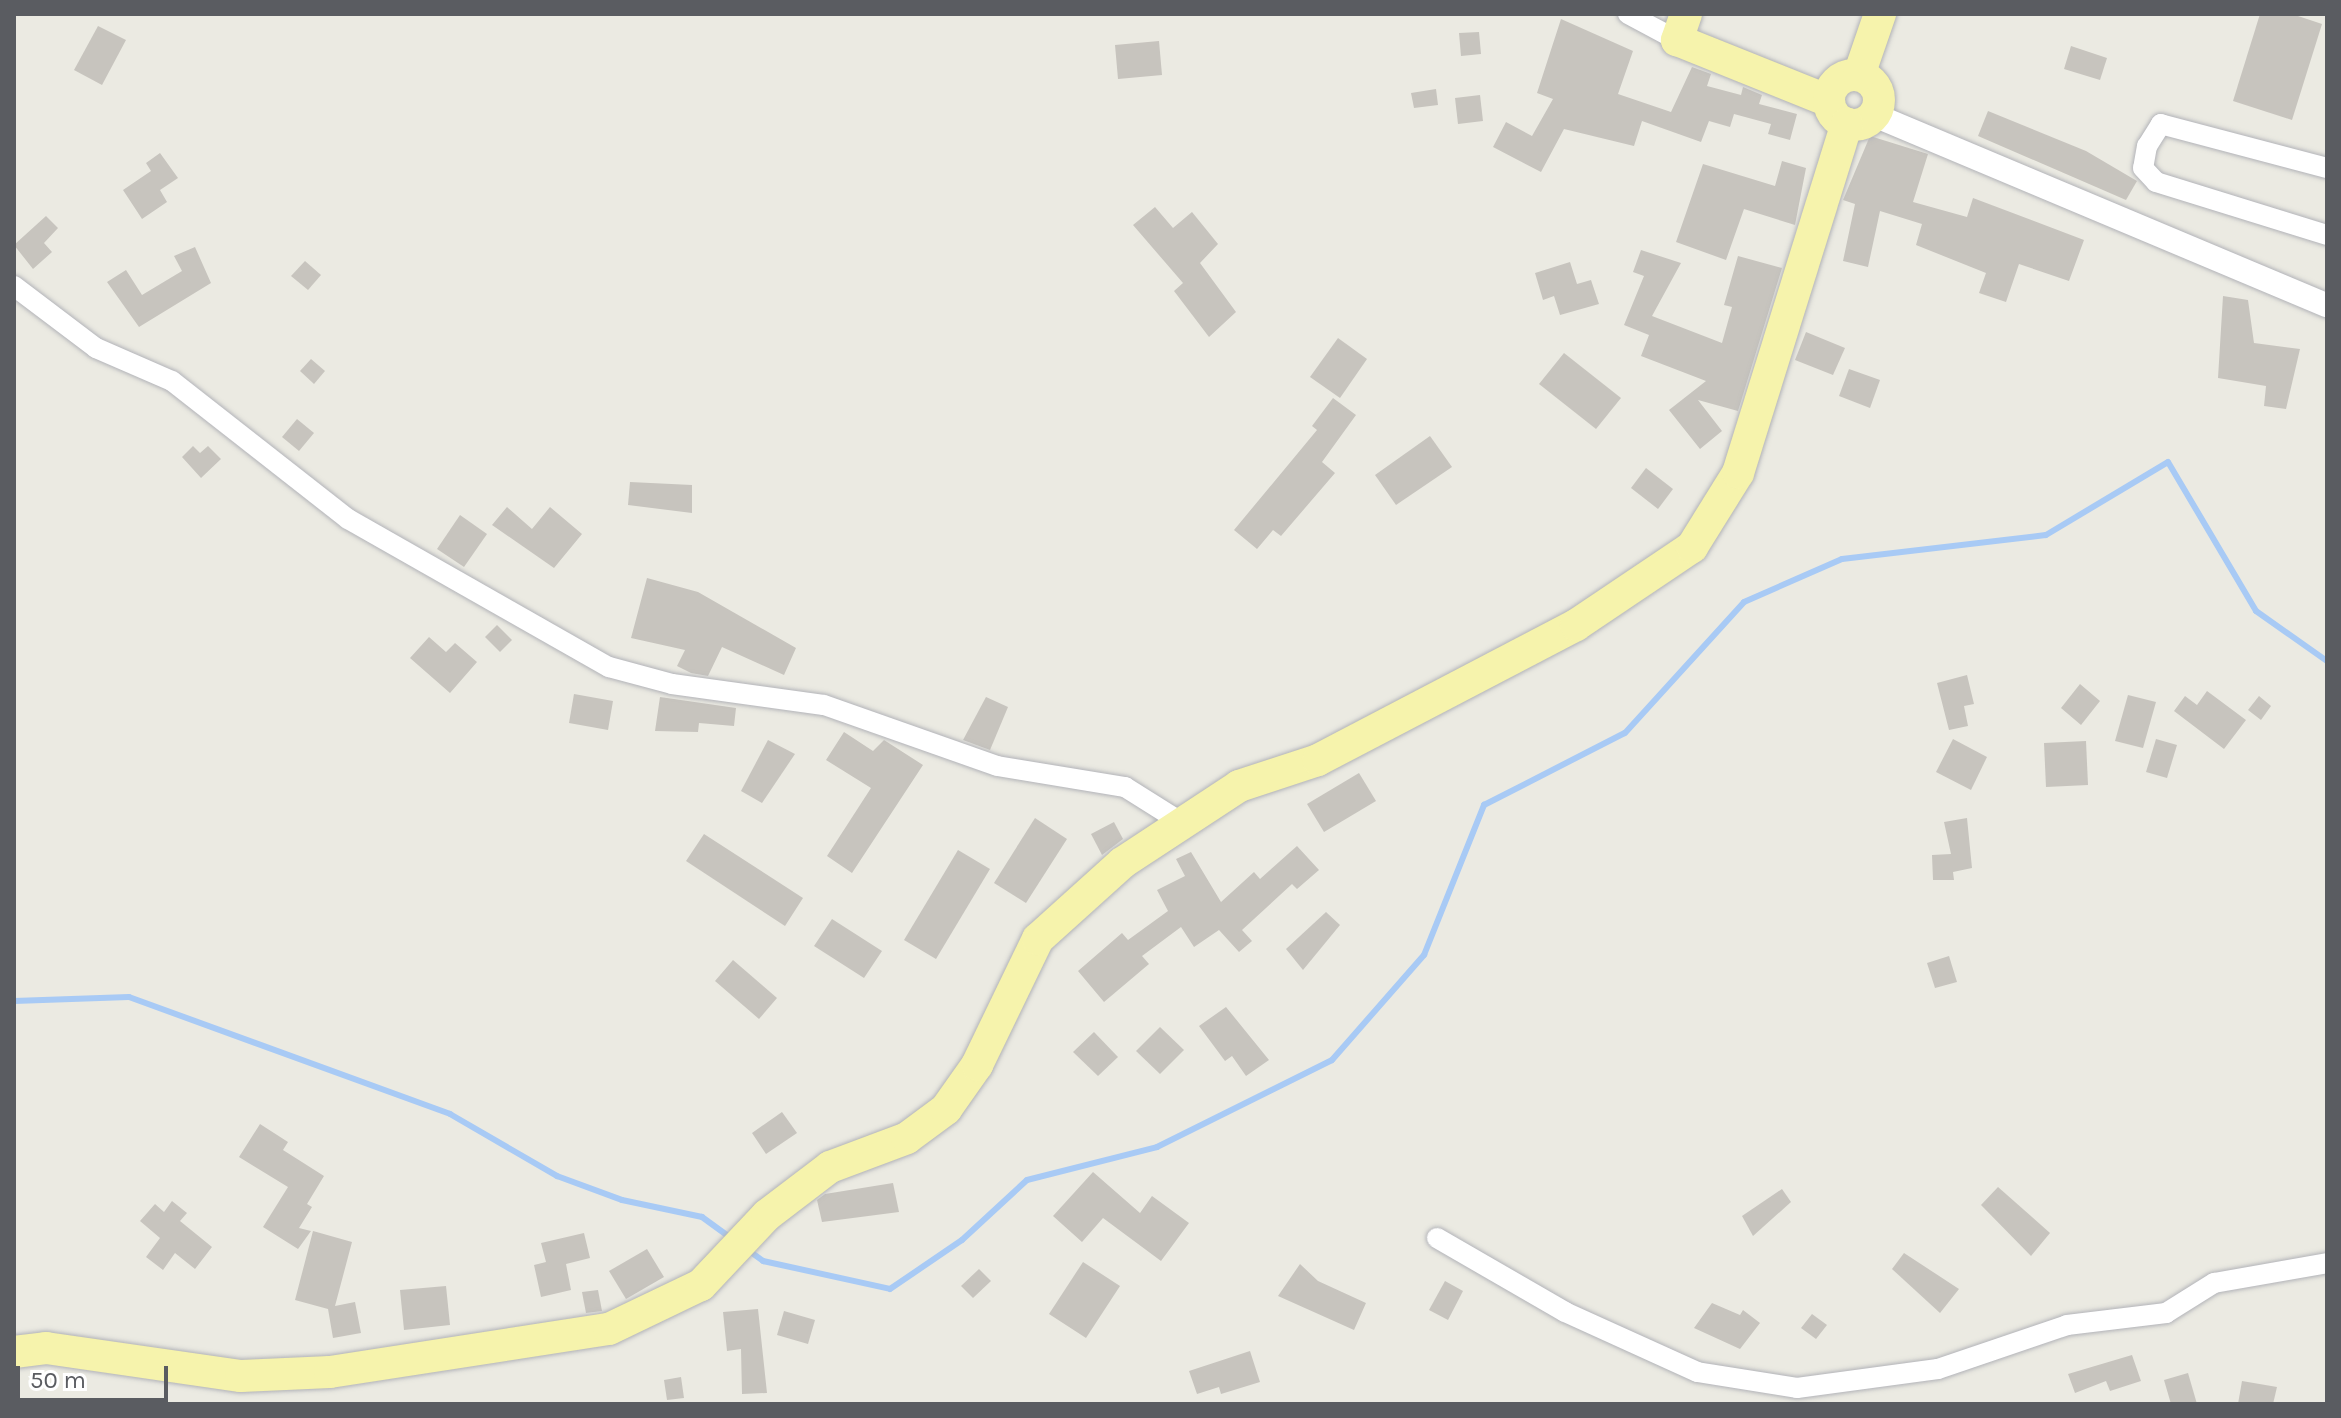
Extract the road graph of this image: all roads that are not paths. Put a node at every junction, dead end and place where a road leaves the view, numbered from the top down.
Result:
1 (1628, 14) edge
2 (1880, 14) edge
3 (1682, 27) edge
4 (1850, 113) junction
5 (2327, 168) edge
6 (2327, 235) edge
7 (14, 286) edge
8 (2327, 305) edge
9 (1184, 824) junction
10 (1437, 1238) dead end
11 (2327, 1263) edge
12 (14, 1352) edge

1 - 3 street
2 - 4 main road
3 - 4 main road
4 - 8 street
4 - 9 main road
5 - 6 street
7 - 9 street
9 - 12 main road
10 - 11 street

